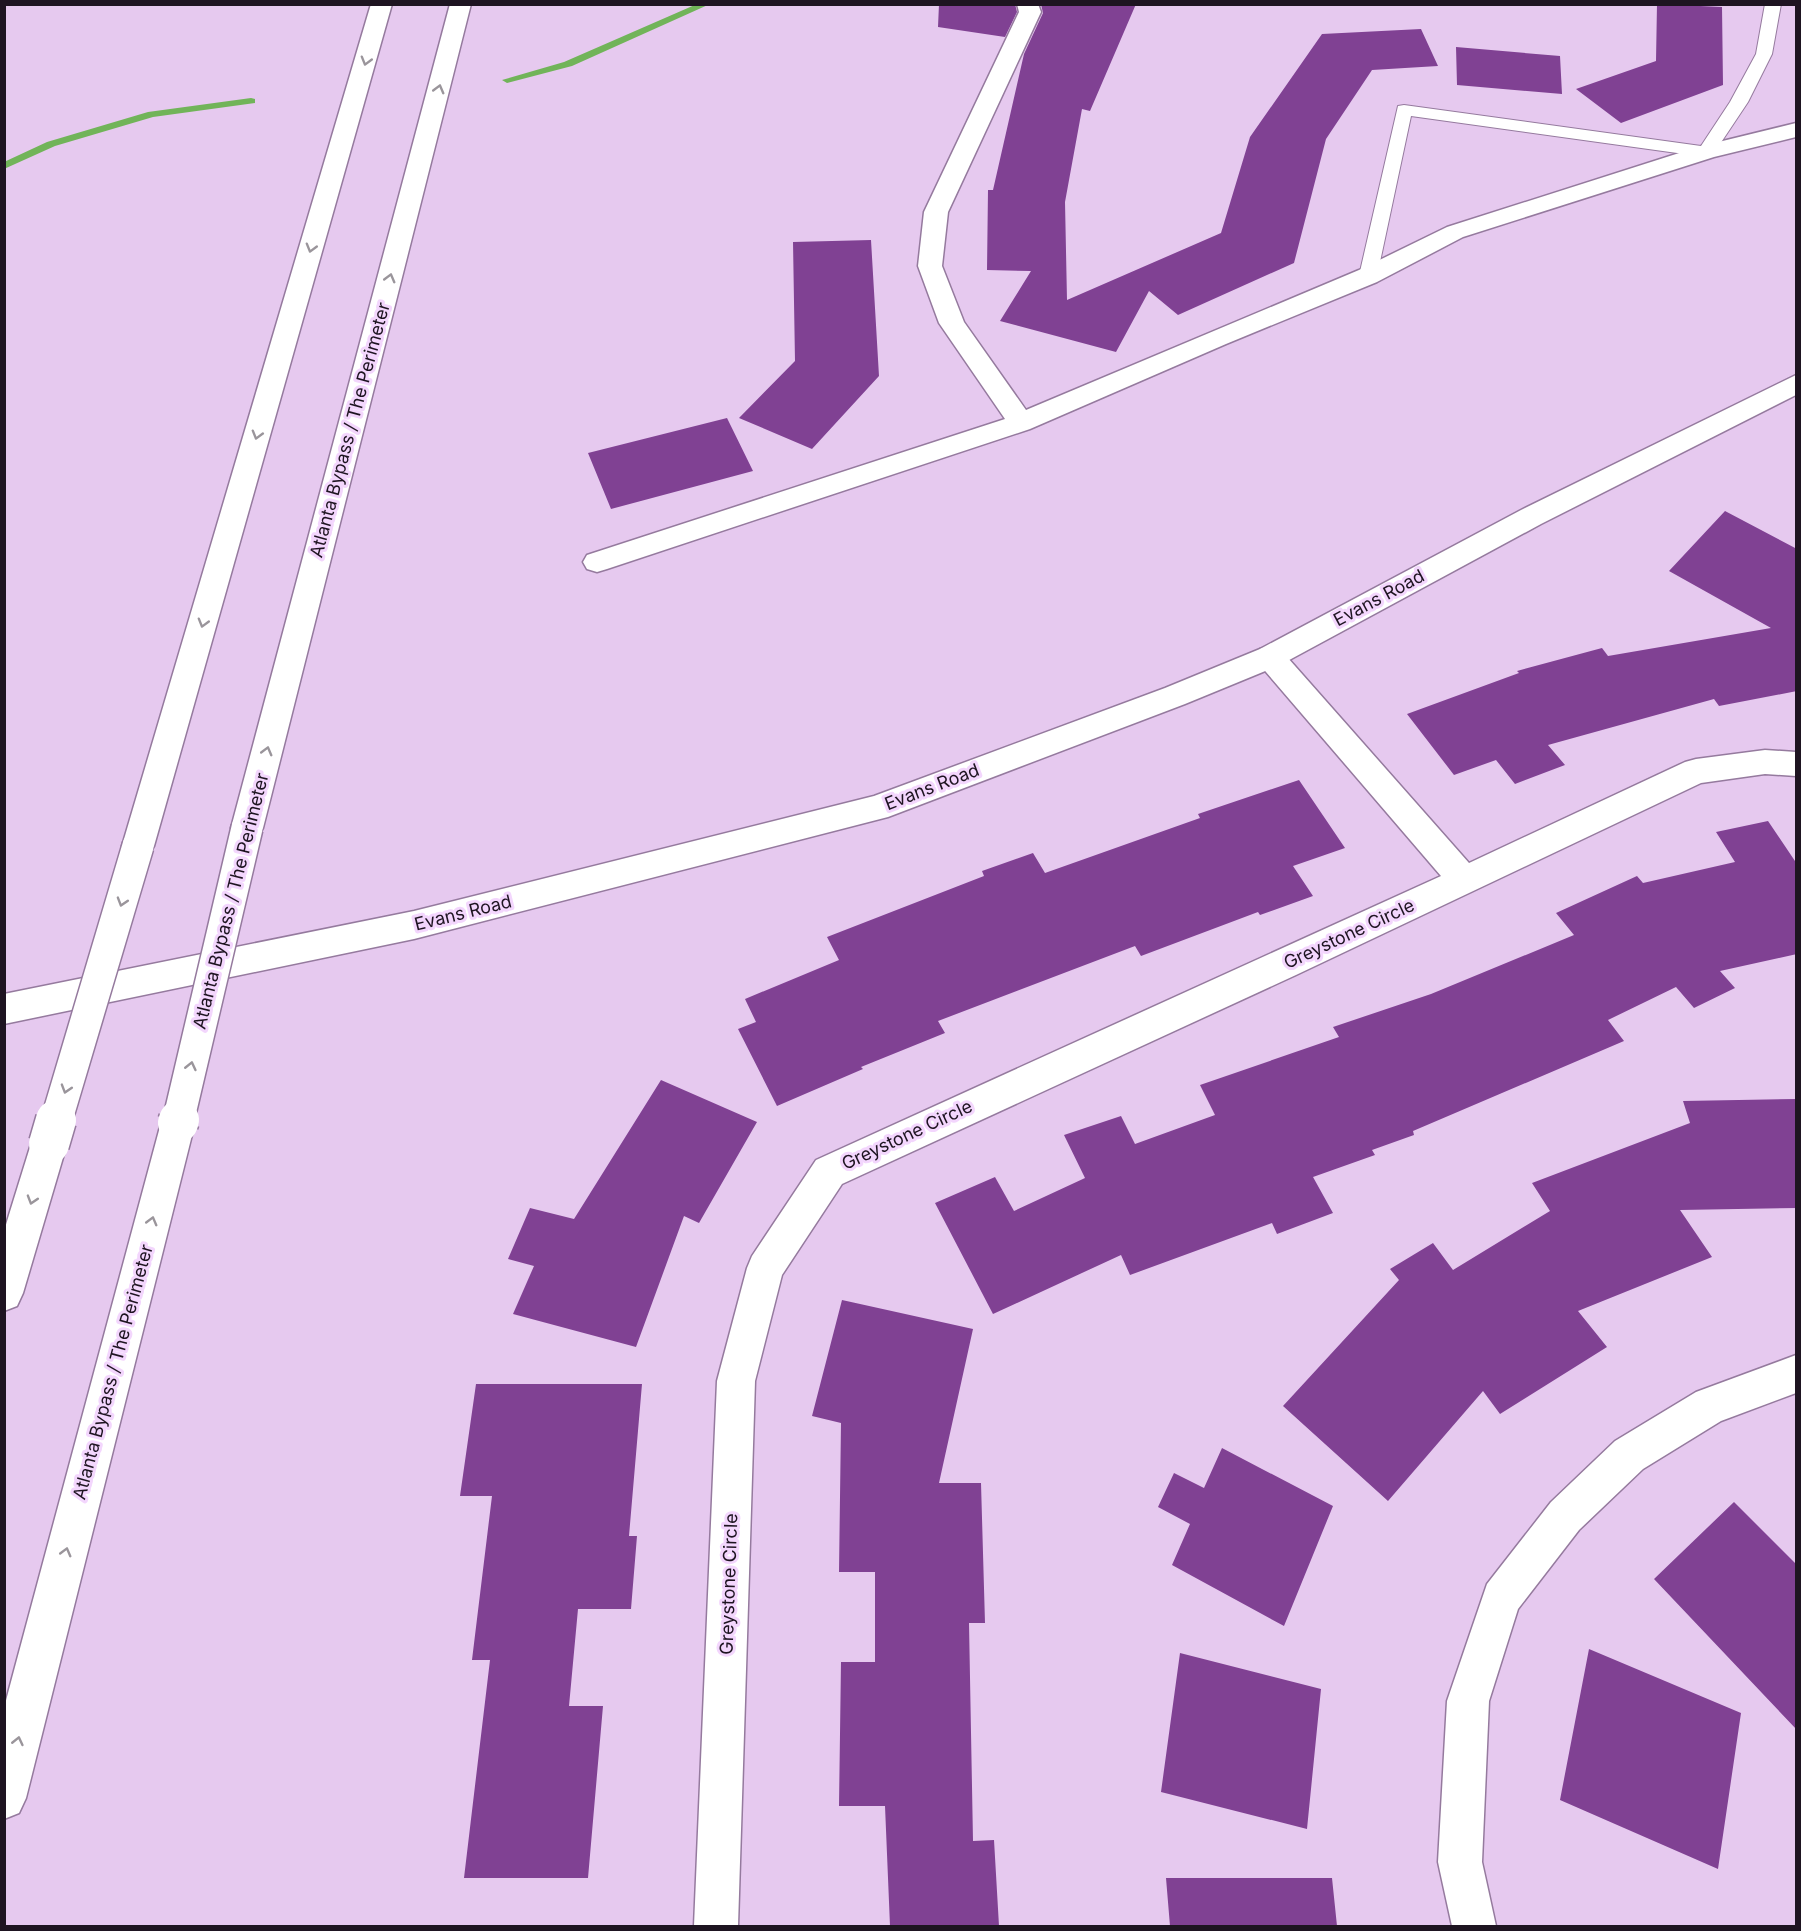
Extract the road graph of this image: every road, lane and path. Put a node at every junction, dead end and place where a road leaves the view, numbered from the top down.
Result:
1 (382, 4) edge
2 (461, 4) edge
3 (1027, 4) edge
4 (1773, 4) edge
5 (1797, 130) edge
6 (1706, 152) junction
7 (1368, 276) junction
8 (1797, 384) edge
9 (1022, 423) junction
10 (597, 562) dead end
11 (1270, 657) junction
12 (1797, 764) edge
13 (1464, 880) junction
14 (4, 1008) edge
15 (4, 1293) edge
16 (1797, 1374) edge
17 (4, 1798) edge
18 (716, 1926) edge
19 (1474, 1926) edge

1 -> 15 main road, bridge
17 -> 2 main road, Atlanta Bypass / The Perimeter, bridge
3 - 9 main road
4 - 6 lane
5 - 6 main road
6 - 7 main road
6 - 7 lane
7 - 9 main road
8 - 11 main road, Evans Road
9 - 10 main road
11 - 13 main road
11 - 14 main road, Evans Road
12 - 13 main road, Greystone Circle
13 - 18 main road, Greystone Circle
16 - 19 main road

